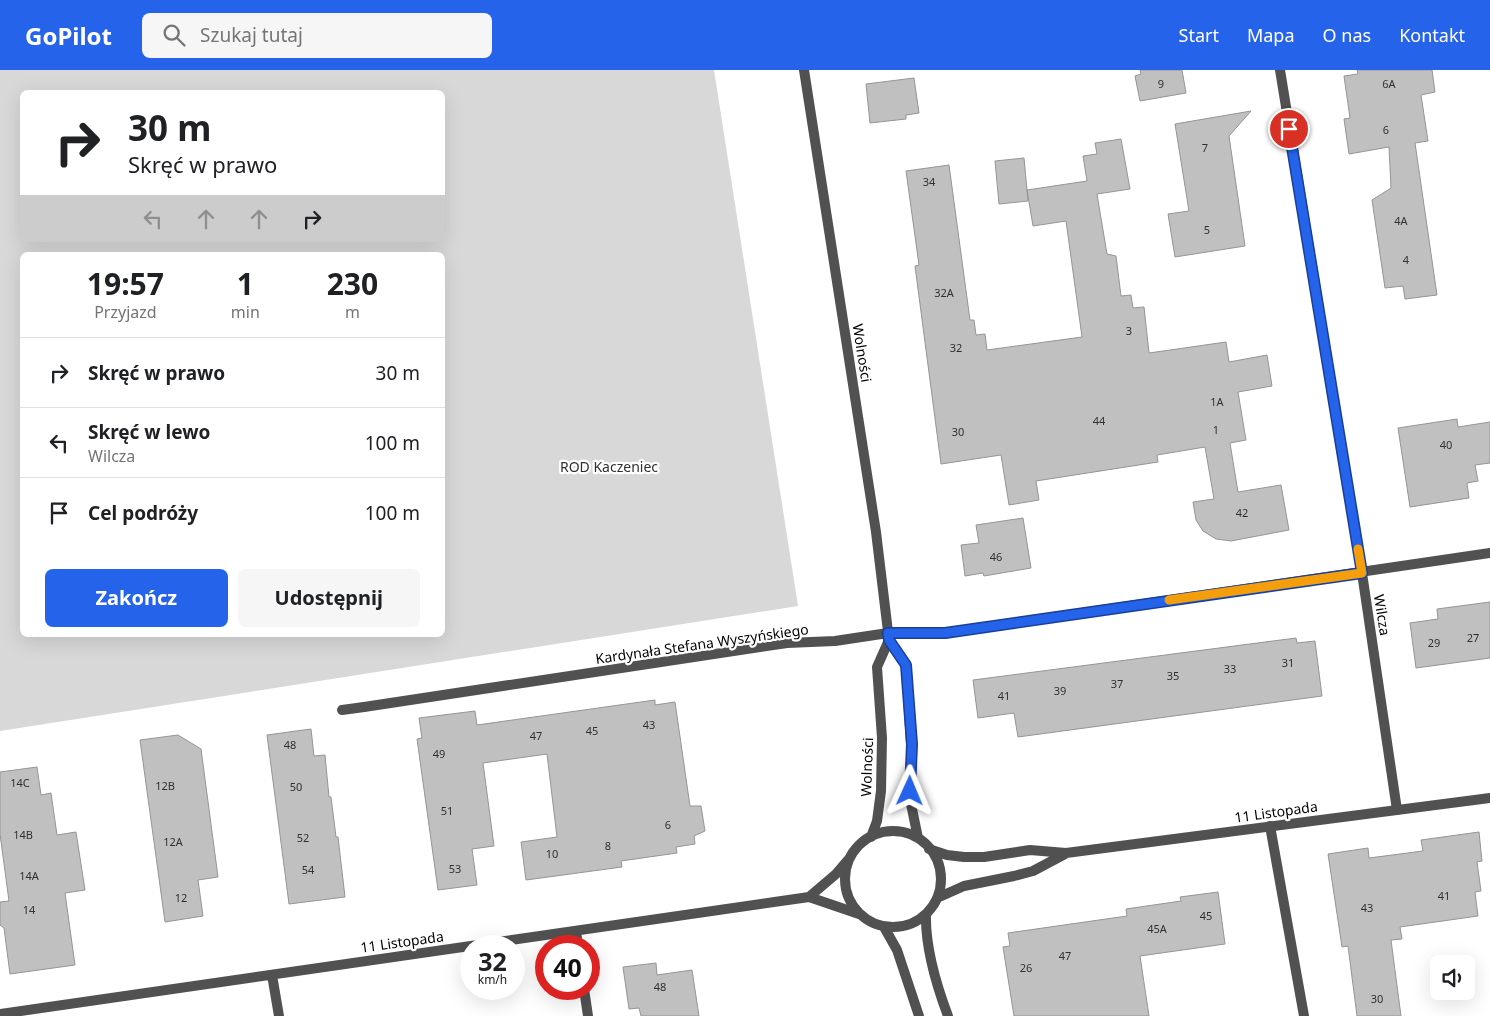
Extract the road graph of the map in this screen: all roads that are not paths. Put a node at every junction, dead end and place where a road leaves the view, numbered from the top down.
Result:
1 (804, 70) edge
2 (1280, 70) edge
3 (1490, 553) edge
4 (1362, 573) junction
5 (889, 636) junction
6 (342, 710) dead end
7 (1490, 798) edge
8 (1397, 810) junction
9 (1270, 826) junction
10 (870, 837) junction
11 (918, 838) junction
12 (929, 848) junction
13 (1066, 854) junction
14 (848, 860) junction
15 (808, 897) junction
16 (937, 898) junction
17 (860, 914) junction
18 (926, 914) junction
19 (884, 927) junction
20 (576, 931) junction
21 (577, 935) edge
22 (272, 975) junction
23 (586, 1000) edge
24 (0, 1014) edge
25 (279, 1016) edge
26 (588, 1016) edge
27 (920, 1016) edge
28 (948, 1016) edge
29 (1304, 1016) edge

1 - 5 street, Wolności
2 - 4 street, Wilcza
3 - 4 street, Kardynała Stefana Wyszyńskiego
4 - 5 street, Kardynała Stefana Wyszyńskiego
4 - 8 street, Wilcza
5 - 6 street, Kardynała Stefana Wyszyńskiego
5 - 10 street, Wolności
5 - 11 street, Wolności
7 - 8 street, 11 Listopada
8 - 9 street, 11 Listopada
9 - 13 street, 11 Listopada
9 - 29 street
10 - 11 street
10 - 14 street
11 - 12 street
12 - 13 street, 11 Listopada
12 - 16 street
13 - 16 street, 11 Listopada
14 - 15 street
14 - 17 street
15 - 17 street, 11 Listopada
15 - 20 street, 11 Listopada
16 - 18 street
17 - 19 street
18 - 19 street
18 - 28 street
19 - 27 street
20 - 21 street
20 - 22 street, 11 Listopada
22 - 24 street, 11 Listopada
22 - 25 street
23 - 26 street

